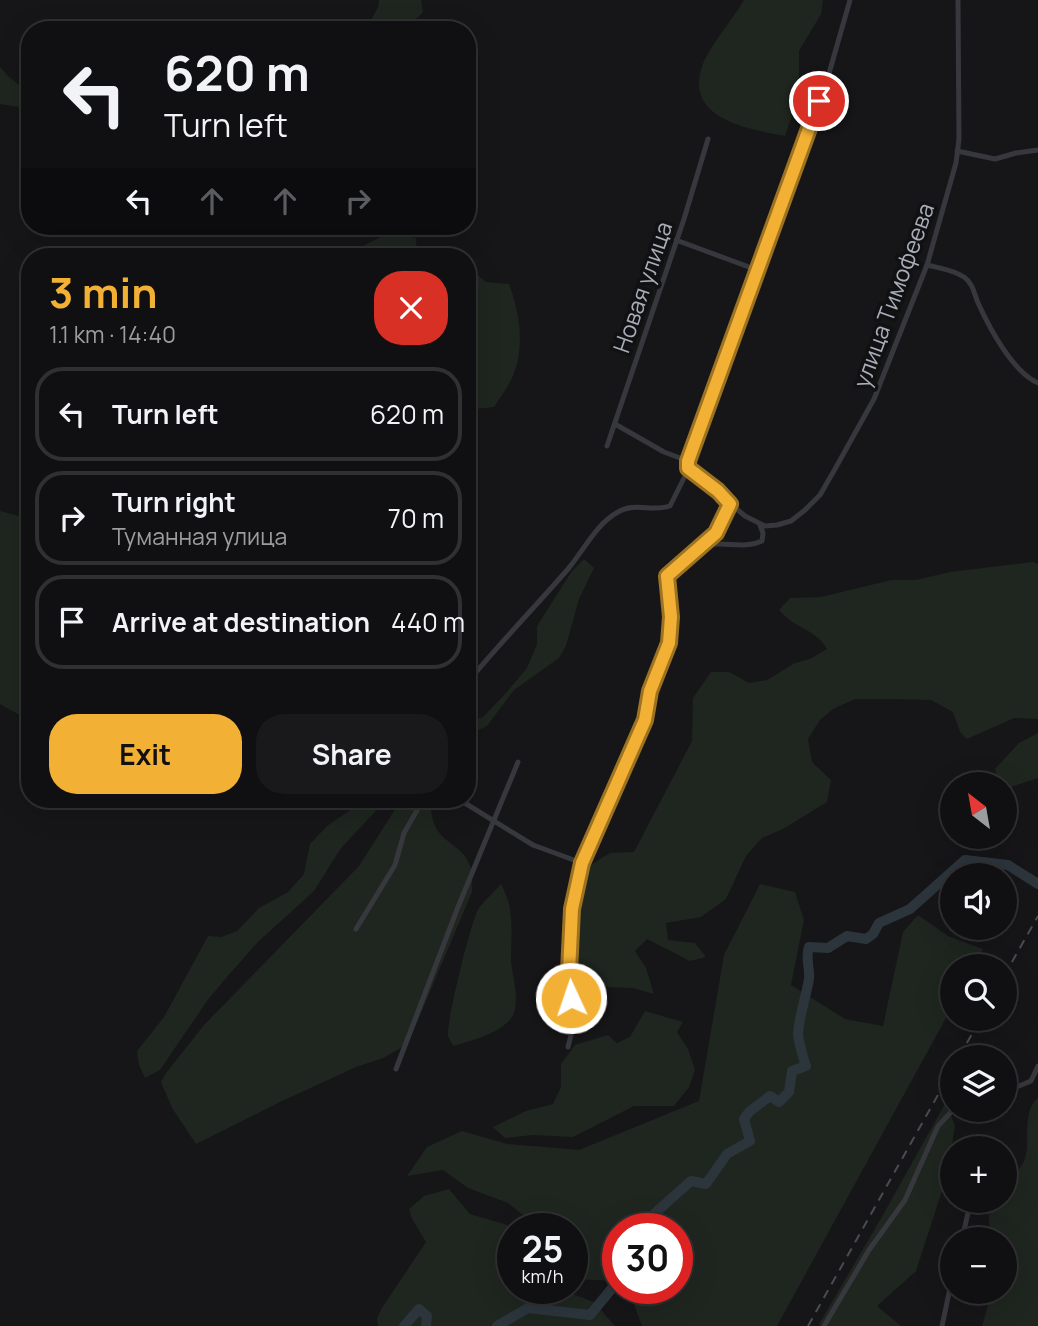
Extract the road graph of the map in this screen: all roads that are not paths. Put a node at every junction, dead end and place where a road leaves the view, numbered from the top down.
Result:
1 (850, 0) edge
2 (958, 0) edge
3 (708, 139) dead end
4 (957, 150) junction
5 (1038, 150) edge
6 (676, 240) junction
7 (927, 265) junction
8 (757, 270) junction
9 (1038, 383) edge
10 (615, 424) junction
11 (607, 446) dead end
12 (688, 461) junction
13 (689, 468) junction
14 (730, 504) junction
15 (760, 525) junction
16 (699, 547) junction
17 (476, 673) edge
18 (518, 762) dead end
19 (418, 808) edge
20 (473, 808) edge
21 (493, 821) junction
22 (582, 863) junction
23 (356, 929) dead end
24 (568, 1047) dead end
25 (1038, 1066) edge
26 (396, 1069) dead end
27 (1017, 1086) edge
28 (942, 1122) edge
29 (947, 1304) edge
30 (824, 1326) edge
31 (942, 1326) edge

1 - 8 street
2 - 4 street, улица Тимофеева
3 - 6 street, Новая улица
4 - 5 street
4 - 7 street, улица Тимофеева
6 - 8 street
6 - 10 street, Новая улица
7 - 9 street
7 - 15 street, улица Тимофеева
8 - 12 street
10 - 11 street, Новая улица
10 - 12 street
12 - 13 street
13 - 14 street
13 - 17 street
14 - 15 street
14 - 16 street
15 - 16 street
16 - 22 street
18 - 21 street
19 - 23 street
20 - 21 street
21 - 22 street
21 - 26 street
22 - 24 street
25 - 27 street
28 - 30 street
29 - 31 street

